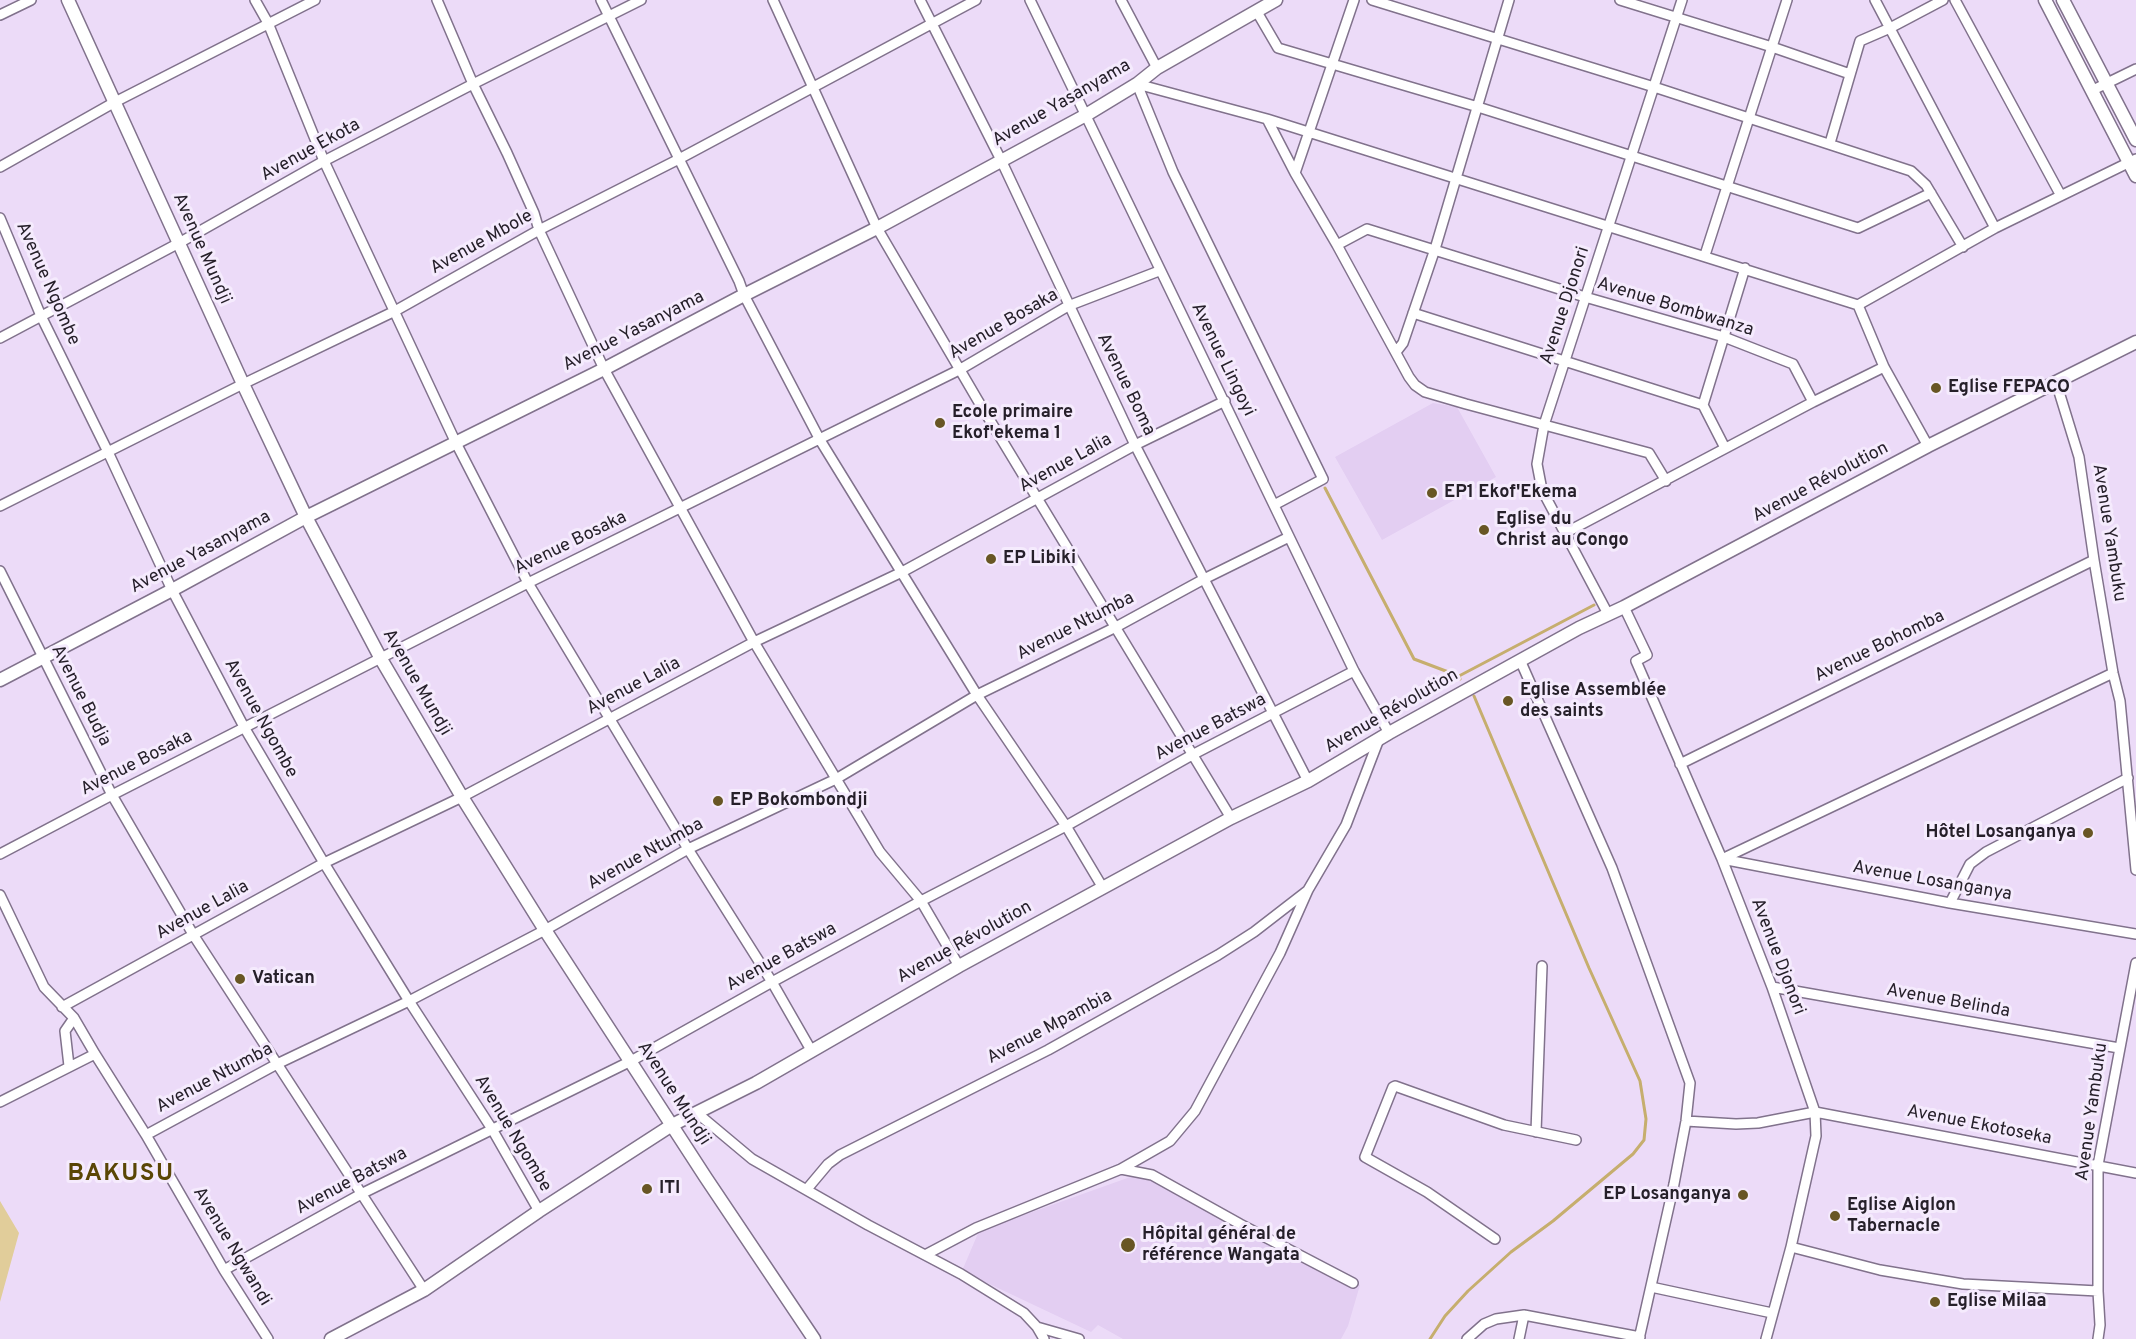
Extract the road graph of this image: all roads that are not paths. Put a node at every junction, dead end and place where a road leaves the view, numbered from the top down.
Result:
1 (31, 0) edge
2 (68, 0) edge
3 (255, 0) edge
4 (315, 0) edge
5 (437, 0) edge
6 (601, 0) edge
7 (641, 0) edge
8 (773, 0) edge
9 (920, 0) edge
10 (976, 0) edge
11 (1030, 0) edge
12 (1121, 0) edge
13 (1276, 0) edge
14 (1354, 0) edge
15 (1372, 0) edge
16 (1509, 0) edge
17 (1620, 0) edge
18 (1682, 0) edge
19 (1787, 0) edge
20 (1875, 0) edge
21 (1943, 0) edge
22 (1954, 0) edge
23 (2045, 0) edge
24 (2063, 0) edge
25 (1257, 12) junction
26 (0, 15) edge
27 (609, 18) junction
28 (1676, 18) junction
29 (932, 22) junction
30 (268, 23) junction
31 (1890, 28) junction
32 (1498, 39) junction
33 (1772, 47) junction
34 (1334, 63) junction
35 (1157, 68) junction
36 (2136, 69) edge
37 (1850, 74) junction
38 (2107, 83) junction
39 (472, 84) junction
40 (1137, 84) junction
41 (813, 86) junction
42 (1654, 87) junction
43 (2093, 90) junction
44 (115, 102) junction
45 (1478, 107) junction
46 (1086, 115) junction
47 (1748, 117) junction
48 (1267, 119) junction
49 (1310, 134) junction
50 (2136, 140) edge
51 (1830, 143) junction
52 (1631, 157) junction
53 (679, 159) junction
54 (1001, 160) junction
55 (324, 161) junction
56 (2133, 161) edge
57 (0, 167) edge
58 (1295, 173) junction
59 (2136, 176) edge
60 (1457, 179) junction
61 (1726, 187) junction
62 (1931, 193) junction
63 (2060, 195) junction
64 (0, 218) edge
65 (877, 228) junction
66 (1609, 228) junction
67 (1995, 228) junction
68 (539, 230) junction
69 (179, 243) junction
70 (1337, 245) junction
71 (1963, 247) junction
72 (1434, 249) junction
73 (1705, 255) junction
74 (1745, 268) junction
75 (1160, 271) junction
76 (744, 295) junction
77 (1585, 297) junction
78 (1858, 305) junction
79 (1068, 306) junction
80 (395, 311) junction
81 (1413, 313) junction
82 (41, 316) junction
83 (1724, 337) junction
84 (0, 338) edge
85 (2136, 342) edge
86 (1396, 352) junction
87 (1566, 361) junction
88 (1884, 367) junction
89 (604, 369) junction
90 (959, 370) junction
91 (2056, 382) junction
92 (243, 384) junction
93 (1225, 401) junction
94 (1813, 402) junction
95 (1703, 405) junction
96 (1544, 425) junction
97 (820, 440) junction
98 (455, 441) junction
99 (1135, 445) junction
100 (1928, 446) junction
101 (1725, 448) junction
102 (108, 452) junction
103 (1666, 481) junction
104 (1037, 499) junction
105 (1274, 505) junction
106 (0, 506) edge
107 (680, 509) junction
108 (306, 517) junction
109 (1565, 533) junction
110 (1289, 537) junction
111 (2094, 560) junction
112 (0, 571) edge
113 (902, 572) junction
114 (1204, 579) junction
115 (528, 583) junction
116 (172, 590) junction
117 (1624, 607) junction
118 (1608, 615) junction
119 (1116, 627) junction
120 (754, 642) junction
121 (42, 658) junction
122 (381, 659) junction
123 (1520, 660) junction
124 (1354, 671) junction
125 (2113, 673) junction
126 (0, 680) edge
127 (977, 695) junction
128 (1273, 714) junction
129 (609, 719) junction
130 (244, 728) junction
131 (1384, 736) junction
132 (1192, 755) junction
133 (1680, 764) junction
134 (836, 778) junction
135 (2128, 778) junction
136 (1308, 781) junction
137 (112, 795) junction
138 (462, 797) junction
139 (1230, 818) junction
140 (1066, 826) junction
141 (688, 849) junction
142 (0, 854) edge
143 (1722, 859) junction
144 (324, 863) junction
145 (2136, 870) edge
146 (1103, 888) junction
147 (1308, 890) junction
148 (0, 895) edge
149 (921, 901) junction
150 (1950, 903) junction
151 (545, 930) junction
152 (2136, 934) edge
153 (194, 936) junction
154 (2136, 963) edge
155 (959, 966) junction
156 (1542, 966) dead end
157 (772, 982) junction
158 (1772, 987) junction
159 (409, 1001) junction
160 (62, 1007) junction
161 (75, 1018) junction
162 (2119, 1048) junction
163 (811, 1050) junction
164 (95, 1054) junction
165 (631, 1061) junction
166 (277, 1064) junction
167 (69, 1066) junction
168 (0, 1102) edge
169 (1815, 1112) junction
170 (697, 1113) junction
171 (1686, 1121) junction
172 (672, 1125) junction
173 (492, 1129) junction
174 (1536, 1132) junction
175 (146, 1135) junction
176 (1576, 1140) dead end
177 (2098, 1165) junction
178 (1121, 1169) junction
179 (2136, 1173) edge
180 (807, 1190) junction
181 (363, 1193) junction
182 (539, 1211) junction
183 (1495, 1239) dead end
184 (1791, 1247) junction
185 (925, 1255) junction
186 (224, 1270) junction
187 (1353, 1283) dead end
188 (1651, 1287) junction
189 (424, 1290) junction
190 (2098, 1291) junction
191 (1772, 1313) junction
192 (1524, 1315) junction
193 (1037, 1327) junction
194 (1639, 1338) edge
195 (268, 1339) edge
196 (331, 1339) edge
197 (814, 1339) edge
198 (1044, 1339) edge
199 (1079, 1339) edge
200 (1467, 1339) edge
201 (1519, 1339) edge
202 (1766, 1339) edge
203 (2098, 1339) edge

1 - 26 street
2 - 44 street, Avenue Mundji
3 - 30 street
4 - 30 street
5 - 39 street
6 - 27 street
7 - 27 street, Avenue Ekota
8 - 41 street
9 - 29 street, Avenue Boma
10 - 29 street, Avenue Mbole
11 - 46 street, Avenue Lingoyi
12 - 35 street
13 - 25 street, Avenue Yasanyama
14 - 34 street
15 - 32 street
16 - 32 street
17 - 28 street
18 - 28 street, Avenue Djonori
19 - 33 street
20 - 31 street
21 - 31 street
22 - 63 street
23 - 43 street
24 - 38 street
25 - 34 street
25 - 35 street, Avenue Yasanyama
27 - 39 street, Avenue Ekota
27 - 53 street
28 - 33 street
28 - 42 street, Avenue Djonori
29 - 41 street, Avenue Mbole
29 - 54 street, Avenue Boma
30 - 44 street
30 - 55 street
31 - 37 street
31 - 67 street
32 - 42 street
32 - 45 street
33 - 37 street
33 - 47 street
34 - 45 street
34 - 49 street
35 - 40 street, Avenue Yasanyama
36 - 38 street
37 - 51 street
38 - 43 street
38 - 50 street
39 - 55 street, Avenue Ekota
39 - 68 street
40 - 46 street, Avenue Yasanyama
40 - 48 street
40 - 105 street
41 - 53 street, Avenue Mbole
41 - 65 street
42 - 47 street
42 - 52 street, Avenue Djonori
43 - 56 street
44 - 57 street
44 - 69 street, Avenue Mundji
45 - 52 street
45 - 60 street
46 - 54 street, Avenue Yasanyama
46 - 75 street, Avenue Lingoyi
47 - 51 street
47 - 61 street
48 - 49 street
48 - 58 street
49 - 58 street
49 - 60 street
51 - 62 street
52 - 61 street
52 - 66 street, Avenue Djonori
53 - 68 street, Avenue Mbole
53 - 76 street
54 - 65 street, Avenue Yasanyama
54 - 79 street, Avenue Boma
55 - 69 street, Avenue Ekota
55 - 80 street
56 - 59 street
56 - 63 street
58 - 70 street
60 - 66 street
60 - 72 street
61 - 62 street
61 - 73 street
62 - 71 street
63 - 67 street
64 - 82 street, Avenue Ngombe
65 - 76 street, Avenue Yasanyama
65 - 90 street
66 - 73 street
66 - 77 street, Avenue Djonori
67 - 71 street
68 - 80 street, Avenue Mbole
68 - 89 street
69 - 82 street, Avenue Ekota
69 - 92 street, Avenue Mundji
70 - 72 street, Avenue Bombwanza
70 - 86 street
71 - 78 street
72 - 77 street, Avenue Bombwanza
72 - 81 street
73 - 74 street
74 - 78 street
74 - 83 street
75 - 79 street, Avenue Bosaka
75 - 93 street, Avenue Lingoyi
76 - 89 street, Avenue Yasanyama
76 - 97 street
77 - 83 street, Avenue Bombwanza
77 - 87 street, Avenue Djonori
78 - 88 street
79 - 90 street, Avenue Bosaka
79 - 99 street, Avenue Boma
80 - 92 street, Avenue Mbole
80 - 98 street
81 - 86 street
81 - 87 street
82 - 84 street, Avenue Ekota
82 - 102 street, Avenue Ngombe
83 - 94 street, Avenue Bombwanza
83 - 95 street
85 - 91 street, Avenue Révolution
86 - 96 street
87 - 95 street
87 - 96 street, Avenue Djonori
88 - 94 street
88 - 100 street
89 - 98 street, Avenue Yasanyama
89 - 107 street
90 - 97 street, Avenue Bosaka
90 - 104 street
91 - 100 street, Avenue Révolution
91 - 111 street, Avenue Yambuku
92 - 102 street, Avenue Mbole
92 - 108 street, Avenue Mundji
93 - 99 street, Avenue Lalia
93 - 105 street, Avenue Lingoyi
94 - 101 street
95 - 101 street
96 - 103 street
96 - 109 street, Avenue Djonori
97 - 107 street, Avenue Bosaka
97 - 113 street
98 - 108 street, Avenue Yasanyama
98 - 115 street
99 - 104 street, Avenue Lalia
99 - 114 street, Avenue Boma
100 - 117 street, Avenue Révolution
101 - 103 street
102 - 106 street, Avenue Mbole
102 - 116 street, Avenue Ngombe
103 - 109 street
104 - 113 street, Avenue Lalia
104 - 119 street
105 - 110 street, Avenue Lingoyi
107 - 115 street, Avenue Bosaka
107 - 120 street
108 - 116 street, Avenue Yasanyama
108 - 122 street, Avenue Mundji
109 - 118 street, Avenue Djonori
110 - 114 street, Avenue Ntumba
110 - 124 street, Avenue Lingoyi
111 - 125 street, Avenue Yambuku
111 - 133 street, Avenue Bohomba
112 - 121 street, Avenue Budja
113 - 120 street, Avenue Lalia
113 - 127 street
114 - 119 street, Avenue Ntumba
114 - 128 street, Avenue Boma
115 - 122 street, Avenue Bosaka
115 - 129 street
116 - 121 street, Avenue Yasanyama
116 - 130 street, Avenue Ngombe
117 - 118 street, Avenue Révolution
117 - 133 street, Avenue Djonori
118 - 123 street, Avenue Révolution
119 - 127 street, Avenue Ntumba
119 - 132 street
120 - 129 street, Avenue Lalia
120 - 134 street
121 - 126 street, Avenue Yasanyama
121 - 137 street, Avenue Budja
122 - 130 street, Avenue Bosaka
122 - 138 street, Avenue Mundji
123 - 131 street, Avenue Révolution
123 - 171 street
124 - 128 street, Avenue Batswa
124 - 131 street, Avenue Lingoyi
125 - 135 street, Avenue Yambuku
125 - 143 street
127 - 134 street, Avenue Ntumba
127 - 140 street
128 - 132 street, Avenue Batswa
128 - 136 street, Avenue Boma
129 - 138 street, Avenue Lalia
129 - 141 street
130 - 137 street, Avenue Bosaka
130 - 144 street, Avenue Ngombe
131 - 136 street, Avenue Révolution
131 - 147 street
132 - 139 street
132 - 140 street, Avenue Batswa
133 - 143 street, Avenue Djonori
134 - 141 street, Avenue Ntumba
134 - 149 street
135 - 145 street, Avenue Yambuku
135 - 150 street
136 - 139 street, Avenue Révolution
137 - 142 street, Avenue Bosaka
137 - 153 street, Avenue Budja
138 - 144 street, Avenue Lalia
138 - 151 street, Avenue Mundji
139 - 146 street, Avenue Révolution
140 - 146 street
140 - 149 street, Avenue Batswa
141 - 151 street, Avenue Ntumba
141 - 157 street
143 - 150 street, Avenue Losanganya
143 - 158 street, Avenue Djonori
144 - 153 street, Avenue Lalia
144 - 159 street, Avenue Ngombe
146 - 155 street, Avenue Révolution
147 - 178 street
147 - 180 street, Avenue Mpambia
148 - 160 street, Avenue Ngwandi
149 - 155 street
149 - 157 street, Avenue Batswa
150 - 152 street, Avenue Losanganya
151 - 159 street, Avenue Ntumba
151 - 165 street, Avenue Mundji
153 - 160 street, Avenue Lalia
153 - 166 street, Avenue Budja
154 - 162 street, Avenue Yambuku
155 - 163 street, Avenue Révolution
156 - 174 street
157 - 163 street
157 - 165 street, Avenue Batswa
158 - 162 street, Avenue Belinda
158 - 169 street, Avenue Djonori
159 - 166 street, Avenue Ntumba
159 - 173 street, Avenue Ngombe
160 - 161 street, Avenue Ngwandi
161 - 164 street, Avenue Ngwandi
161 - 167 street
162 - 177 street, Avenue Yambuku
163 - 170 street, Avenue Révolution
164 - 167 street
164 - 175 street, Avenue Ngwandi
165 - 172 street, Avenue Mundji
165 - 173 street, Avenue Batswa
166 - 175 street, Avenue Ntumba
166 - 181 street, Avenue Budja
167 - 168 street
169 - 171 street, Avenue Ekotoseka
169 - 177 street, Avenue Ekotoseka
169 - 184 street, Avenue Djonori
170 - 172 street, Avenue Révolution
170 - 180 street
171 - 188 street
172 - 182 street, Avenue Révolution
172 - 197 street, Avenue Mundji
173 - 181 street, Avenue Batswa
173 - 182 street, Avenue Ngombe
174 - 176 street
174 - 183 street
175 - 186 street, Avenue Ngwandi
177 - 179 street, Avenue Ekotoseka
177 - 190 street, Avenue Yambuku
178 - 185 street
178 - 187 street
180 - 185 street
181 - 186 street, Avenue Batswa
181 - 189 street, Avenue Budja
182 - 189 street, Avenue Révolution
184 - 190 street
184 - 191 street, Avenue Djonori
185 - 193 street
186 - 195 street, Avenue Ngwandi
188 - 191 street
188 - 194 street
189 - 196 street, Avenue Révolution
190 - 203 street, Avenue Yambuku
191 - 202 street, Avenue Djonori
192 - 194 street
192 - 200 street
192 - 201 street
193 - 198 street
193 - 199 street

